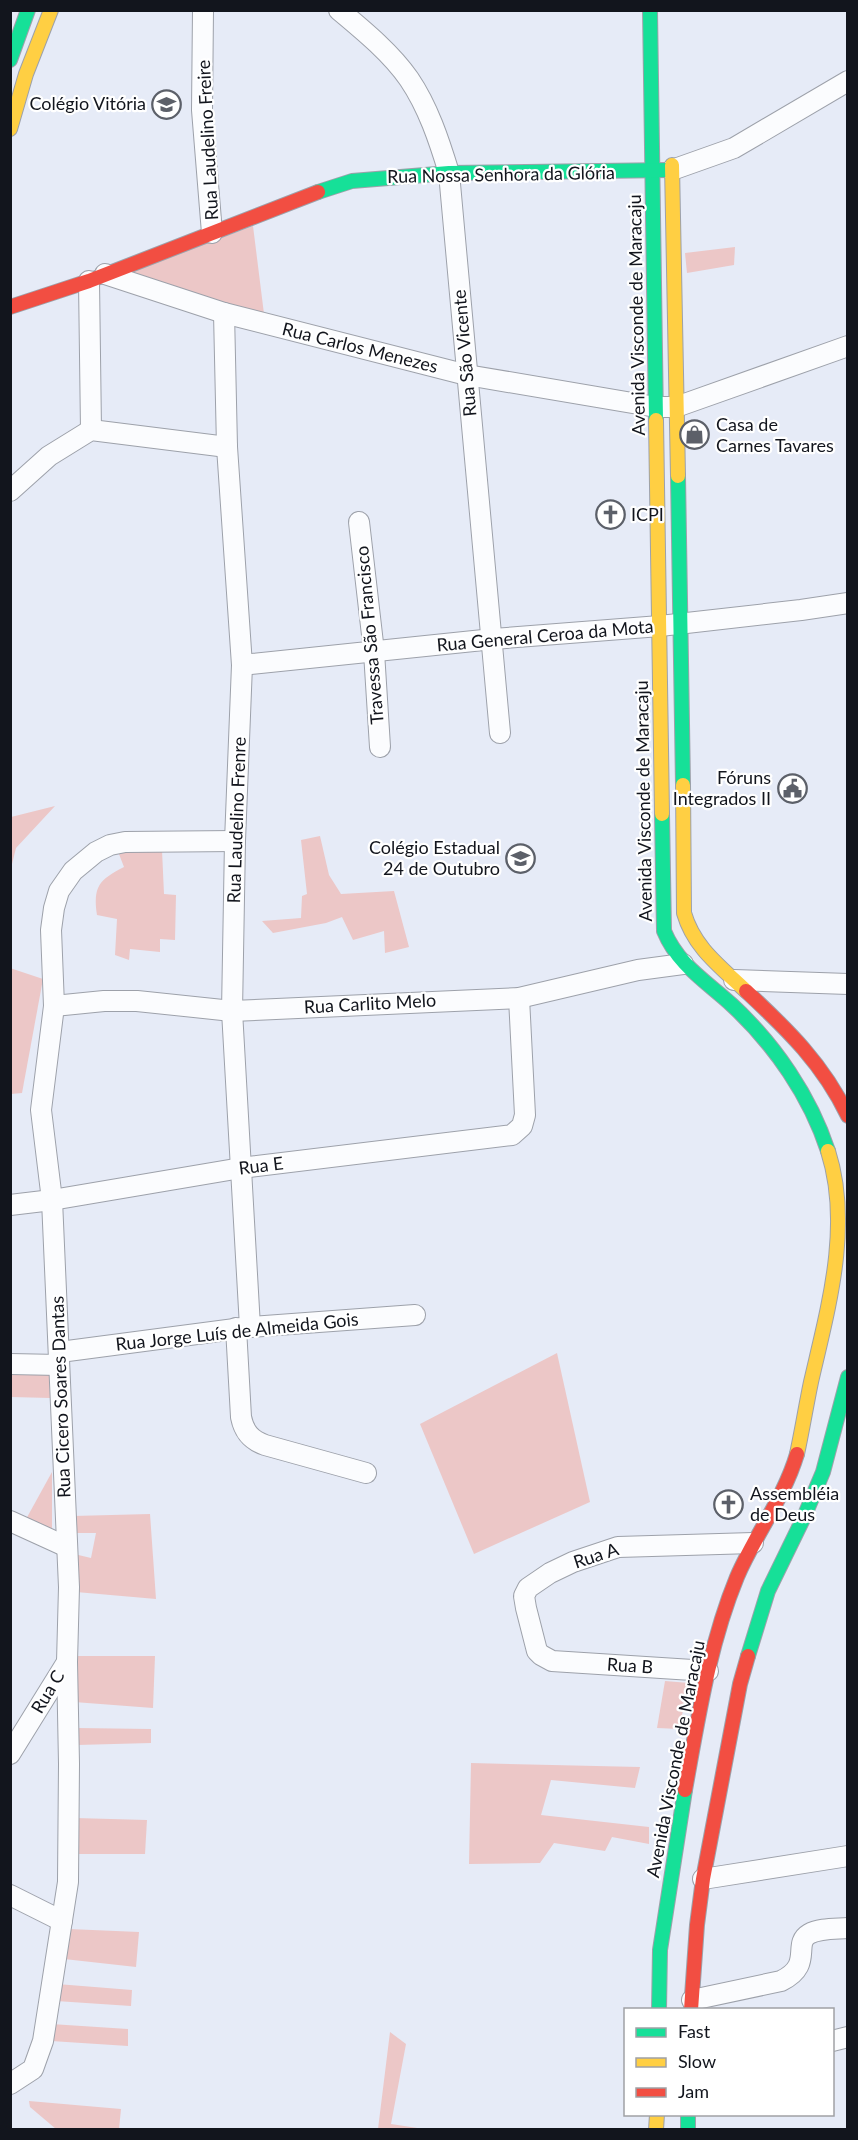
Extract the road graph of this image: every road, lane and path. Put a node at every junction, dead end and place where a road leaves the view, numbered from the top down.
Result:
1 (28, 10) edge
2 (51, 10) edge
3 (203, 10) edge
4 (339, 10) edge
5 (650, 10) edge
6 (10, 60) edge
7 (10, 68) edge
8 (26, 74) junction
9 (848, 81) edge
10 (10, 129) edge
11 (672, 147) dead end
12 (663, 171) junction
13 (449, 173) junction
14 (212, 233) junction
15 (97, 277) junction
16 (10, 308) edge
17 (224, 313) junction
18 (848, 346) edge
19 (467, 375) junction
20 (676, 406) junction
21 (656, 407) junction
22 (91, 430) junction
23 (227, 447) junction
24 (10, 491) edge
25 (359, 522) dead end
26 (848, 603) edge
27 (681, 624) junction
28 (660, 626) junction
29 (493, 639) junction
30 (374, 652) junction
31 (242, 665) junction
32 (500, 733) dead end
33 (380, 747) dead end
34 (235, 842) junction
35 (683, 964) junction
36 (734, 980) junction
37 (848, 984) edge
38 (519, 998) junction
39 (54, 1006) junction
40 (232, 1011) junction
41 (848, 1116) edge
42 (241, 1168) junction
43 (52, 1200) junction
44 (10, 1205) edge
45 (415, 1315) dead end
46 (243, 1328) junction
47 (60, 1358) junction
48 (10, 1364) edge
49 (848, 1377) edge
50 (794, 1462) junction
51 (823, 1472) junction
52 (366, 1473) dead end
53 (788, 1501) junction
54 (804, 1517) junction
55 (10, 1521) edge
56 (753, 1543) junction
57 (67, 1547) junction
58 (552, 1661) joint
59 (67, 1662) junction
60 (708, 1671) junction
61 (10, 1754) edge
62 (848, 1856) edge
63 (703, 1878) junction
64 (10, 1895) edge
65 (62, 1921) junction
66 (848, 1928) edge
67 (692, 2005) edge
68 (659, 2008) edge
69 (10, 2084) edge

1 - 6 main road
2 - 8 main road
3 - 14 street, Rua Laudelino Freire
4 - 13 street, Rua São Vicente
5 - 12 main road, Avenida Visconde de Maracaju
7 - 8 main road
8 - 10 main road
9 - 12 street, Rua Nossa Senhora da Glória
11 - 12 main road, Avenida Visconde de Maracaju
12 - 13 main road, Rua Nossa Senhora da Glória
12 - 20 main road, Avenida Visconde de Maracaju
12 - 21 main road, Avenida Visconde de Maracaju
13 - 14 main road, Rua Nossa Senhora da Glória
13 - 19 street, Rua São Vicente
14 - 15 main road, Rua Nossa Senhora da Glória
15 - 16 main road, Rua Nossa Senhora da Glória
15 - 17 street, Rua Carlos Menezes
15 - 22 street
17 - 19 street, Rua Carlos Menezes
17 - 23 street, Rua Laudelino Frenre
18 - 20 street, Rua Carlos Menezes
19 - 21 street, Rua Carlos Menezes
19 - 29 street, Rua São Vicente
20 - 21 street, Rua Carlos Menezes
20 - 27 main road, Avenida Visconde de Maracaju
21 - 28 main road, Avenida Visconde de Maracaju
22 - 23 street
22 - 24 street
23 - 31 street, Rua Laudelino Frenre
25 - 30 street, Travessa São Francisco
26 - 27 street, Rua General Ceroa da Mota
27 - 28 street, Rua General Ceroa da Mota
27 - 36 main road, Avenida Visconde de Maracaju
28 - 29 street, Rua General Ceroa da Mota
28 - 35 main road, Avenida Visconde de Maracaju
29 - 30 street, Rua General Ceroa da Mota
29 - 32 street, Rua São Vicente
30 - 31 street, Rua General Ceroa da Mota
30 - 33 street, Travessa São Francisco
31 - 34 street, Rua Laudelino Frenre
34 - 39 street, Rua Cicero Soares Dantas
34 - 40 street, Rua Laudelino Frenre
35 - 38 street, Rua Carlito Melo
35 - 50 main road, Avenida Visconde de Maracaju
36 - 37 street
36 - 41 main road, Avenida Visconde de Maracaju
38 - 40 street, Rua Carlito Melo
38 - 42 street, Rua E
39 - 40 street, Rua Carlito Melo
39 - 43 street, Rua Cicero Soares Dantas
40 - 42 street, Rua Laudelino Frenre
42 - 43 street, Rua E
42 - 46 street, Rua Laudelino Frenre
43 - 44 street, Rua E
43 - 47 street, Rua Cicero Soares Dantas
45 - 46 street, Rua Jorge Luís de Almeida Gois
46 - 47 street, Rua Jorge Luís de Almeida Gois
46 - 52 street, Rua Laudelino Frenre
47 - 48 street, Rua Jorge Luís de Almeida Gois
47 - 57 street, Rua Cicero Soares Dantas
49 - 51 main road
50 - 51 main road
50 - 53 main road, Avenida Visconde de Maracaju
51 - 54 main road
53 - 54 main road
53 - 56 main road, Avenida Visconde de Maracaju
54 - 63 main road
55 - 57 street
56 - 58 street, Rua A
56 - 60 main road, Avenida Visconde de Maracaju
57 - 59 street, Rua Cicero Soares Dantas
58 - 60 street, Rua B
59 - 61 street, Rua C
59 - 65 street, Rua Cicero Soares Dantas
60 - 68 main road, Avenida Visconde de Maracaju
62 - 63 street
63 - 67 main road
64 - 65 street
65 - 69 street, Rua Cicero Soares Dantas
66 - 67 street

